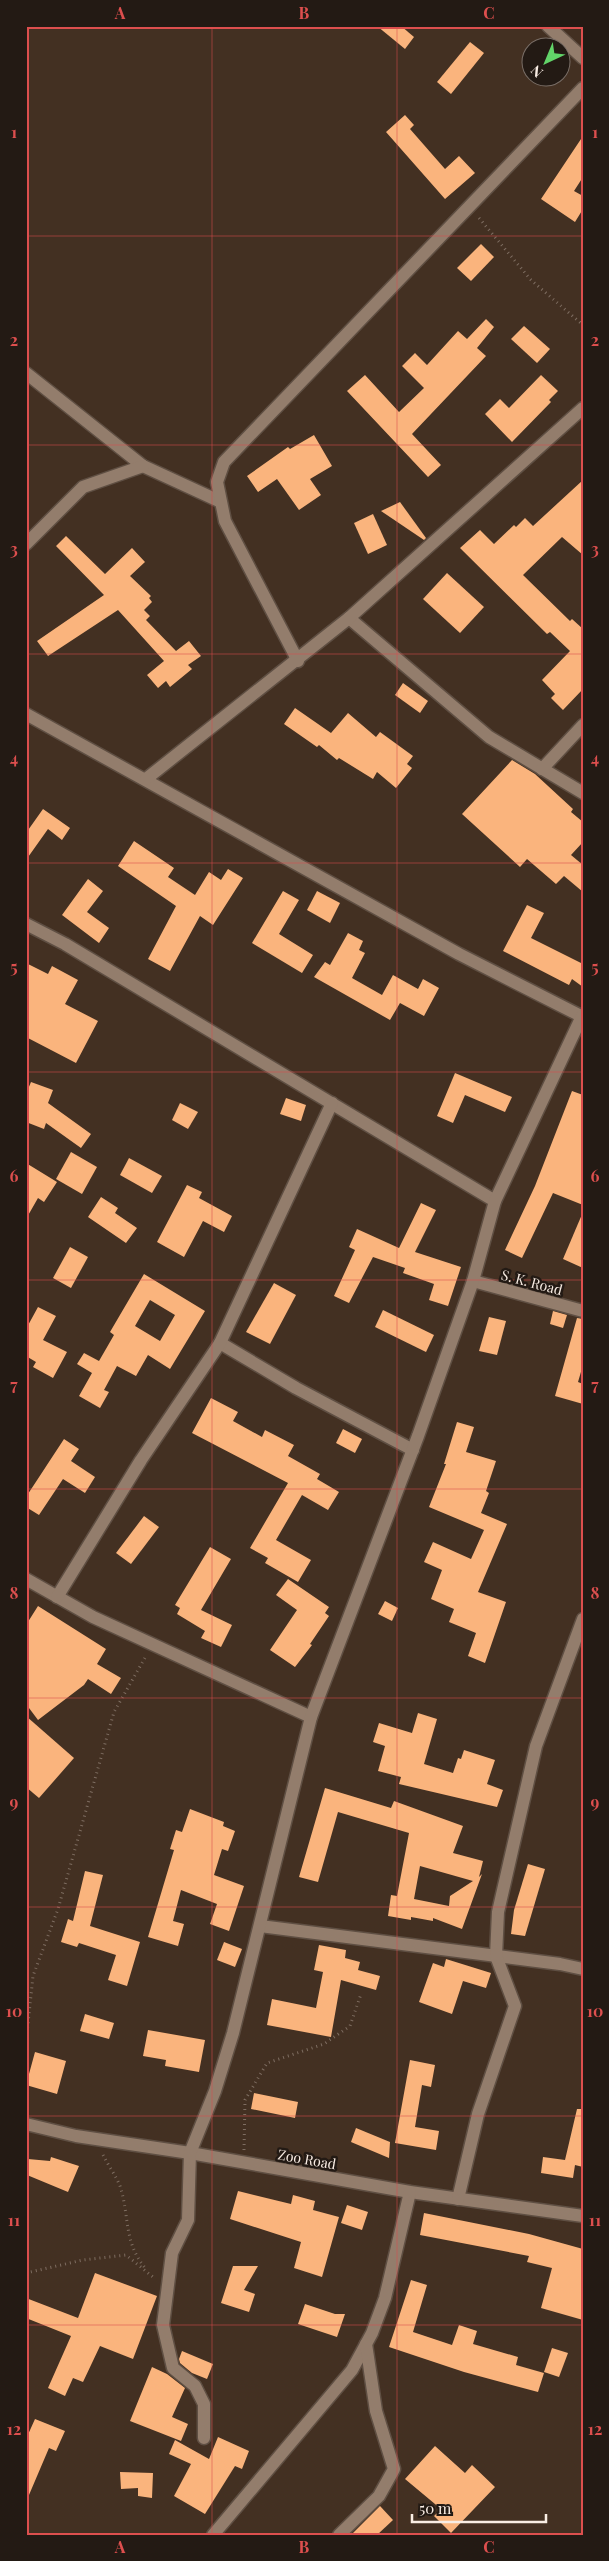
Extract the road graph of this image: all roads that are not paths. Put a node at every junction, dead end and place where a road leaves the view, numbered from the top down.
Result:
1 (548, 26) edge
2 (583, 58) edge
3 (583, 88) edge
4 (26, 373) edge
5 (581, 415) edge
6 (143, 466) junction
7 (219, 501) junction
8 (26, 544) edge
9 (349, 618) junction
10 (298, 661) junction
11 (26, 714) edge
12 (583, 725) edge
13 (542, 769) junction
14 (146, 779) junction
15 (583, 793) edge
16 (26, 924) edge
17 (582, 1016) edge
18 (332, 1102) junction
19 (495, 1201) junction
20 (473, 1280) junction
21 (583, 1311) edge
22 (220, 1343) junction
23 (413, 1450) junction
24 (26, 1579) edge
25 (57, 1597) junction
26 (583, 1619) edge
27 (311, 1717) junction
28 (260, 1926) junction
29 (496, 1956) junction
30 (583, 1969) edge
31 (26, 2124) edge
32 (190, 2153) junction
33 (410, 2192) junction
34 (458, 2198) junction
35 (583, 2216) edge
36 (366, 2344) junction
37 (204, 2438) dead end
38 (213, 2535) edge
39 (339, 2535) edge

1 - 2 street
3 - 7 street
4 - 6 street
5 - 9 street
6 - 7 street
6 - 8 street
7 - 10 street
9 - 10 street
9 - 13 street
10 - 14 street
11 - 14 street
12 - 13 street
13 - 15 street
14 - 17 street
16 - 18 street
17 - 19 street
18 - 19 street
18 - 22 street
19 - 20 street
20 - 21 street, S. K. Road
20 - 23 street
22 - 23 street
22 - 25 street
23 - 27 street
24 - 25 street
25 - 27 street
26 - 29 street
27 - 28 street
28 - 29 street
28 - 32 street
29 - 30 street
29 - 34 street
31 - 32 street, Zoo Road
32 - 33 street, Zoo Road
32 - 37 street
33 - 34 street, Zoo Road
33 - 36 street
34 - 35 street, Zoo Road
36 - 38 street
36 - 39 street

